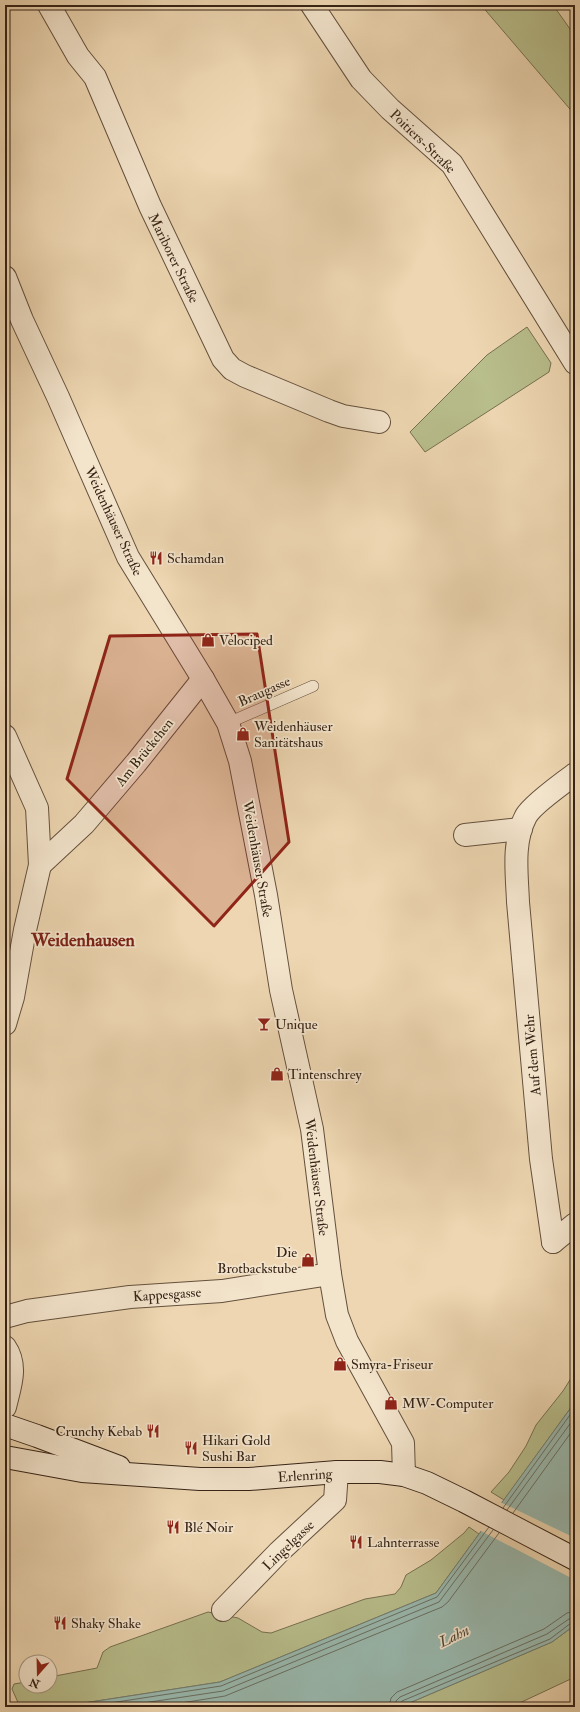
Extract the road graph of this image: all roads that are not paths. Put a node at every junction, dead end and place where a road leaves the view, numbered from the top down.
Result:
1 (50, 5) edge
2 (312, 5) edge
3 (5, 277) edge
4 (575, 363) edge
5 (379, 422) dead end
6 (203, 679) junction
7 (313, 686) dead end
8 (228, 723) junction
9 (5, 736) edge
10 (575, 774) edge
11 (522, 829) junction
12 (465, 835) dead end
13 (40, 865) junction
14 (5, 1024) edge
15 (575, 1224) edge
16 (330, 1274) junction
17 (5, 1317) edge
18 (5, 1347) edge
19 (5, 1407) edge
20 (5, 1425) edge
21 (5, 1457) edge
22 (337, 1472) junction
23 (140, 1475) junction
24 (404, 1475) junction
25 (575, 1559) edge
26 (223, 1610) dead end

1 - 5 street, Mariborer Straße
2 - 4 street, Poitiers-Straße
3 - 6 street, Weidenhäuser Straße
6 - 8 street, Weidenhäuser Straße
6 - 13 street, Am Brückchen
7 - 8 lane, Braugasse
8 - 16 street, Weidenhäuser Straße
9 - 13 street
10 - 11 street, Auf dem Wehr
11 - 12 street
11 - 15 street, Auf dem Wehr
13 - 14 street
16 - 17 street, Kappesgasse
16 - 24 street, Weidenhäuser Straße
18 - 19 street
20 - 23 street, Erlenring
21 - 23 street, Erlenring
22 - 23 street, Erlenring
22 - 24 street, Erlenring
22 - 26 street, Lingelgasse
24 - 25 street, Erlenring

